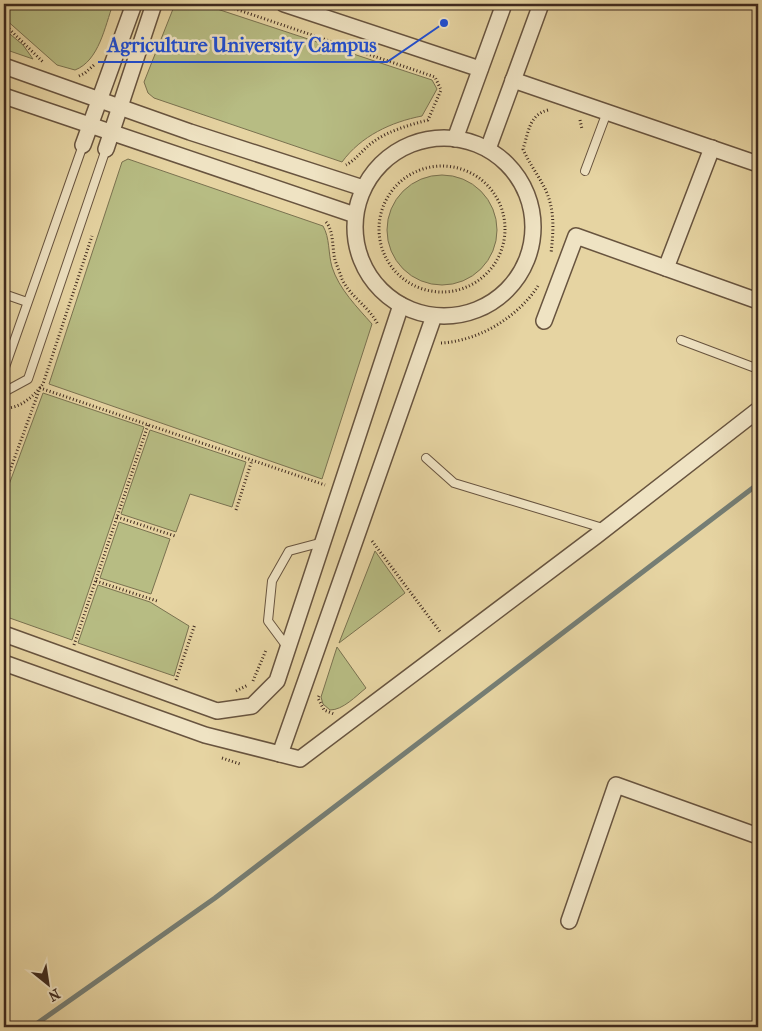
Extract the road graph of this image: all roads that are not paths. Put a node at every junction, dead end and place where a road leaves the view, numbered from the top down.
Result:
1 (134, 4) edge
2 (154, 4) edge
3 (284, 4) edge
4 (504, 4) edge
5 (541, 4) edge
6 (4, 66) edge
7 (480, 69) junction
8 (513, 80) junction
9 (4, 96) edge
10 (99, 100) junction
11 (120, 107) junction
12 (607, 112) junction
13 (90, 126) junction
14 (111, 133) junction
15 (455, 139) junction
16 (83, 145) joint
17 (106, 148) joint
18 (712, 148) junction
19 (488, 149) junction
20 (758, 164) edge
21 (585, 171) dead end
22 (363, 188) junction
23 (355, 215) junction
24 (666, 268) junction
25 (4, 294) edge
26 (758, 301) edge
27 (27, 302) junction
28 (401, 305) junction
29 (434, 316) junction
30 (544, 321) dead end
31 (681, 340) dead end
32 (758, 369) edge
33 (4, 370) edge
34 (4, 392) edge
35 (758, 410) edge
36 (426, 458) dead end
37 (606, 529) junction
38 (323, 542) junction
39 (4, 634) edge
40 (290, 642) junction
41 (319, 643) junction
42 (4, 663) edge
43 (280, 754) junction
44 (758, 836) edge
45 (569, 921) dead end

1 - 10 street
2 - 11 street
3 - 7 street
4 - 7 street
5 - 8 street
6 - 10 street
7 - 15 street
8 - 12 street
8 - 19 street
9 - 13 street
10 - 11 street
10 - 13 street
11 - 14 street
11 - 22 street
12 - 18 street
12 - 21 lane
13 - 14 street
13 - 16 street
14 - 17 street
14 - 23 street
15 - 19 street
15 - 22 street
16 - 27 lane
17 - 34 lane
18 - 20 street
18 - 24 street
19 - 29 street
22 - 23 street
23 - 28 street
24 - 26 street
24 - 30 street
25 - 27 lane
27 - 33 lane
28 - 29 street
28 - 38 street
29 - 41 street
31 - 32 lane
35 - 37 street
36 - 37 lane
37 - 43 street
38 - 40 street
38 - 40 lane
39 - 40 street
40 - 41 street
41 - 43 street
42 - 43 street
44 - 45 street

